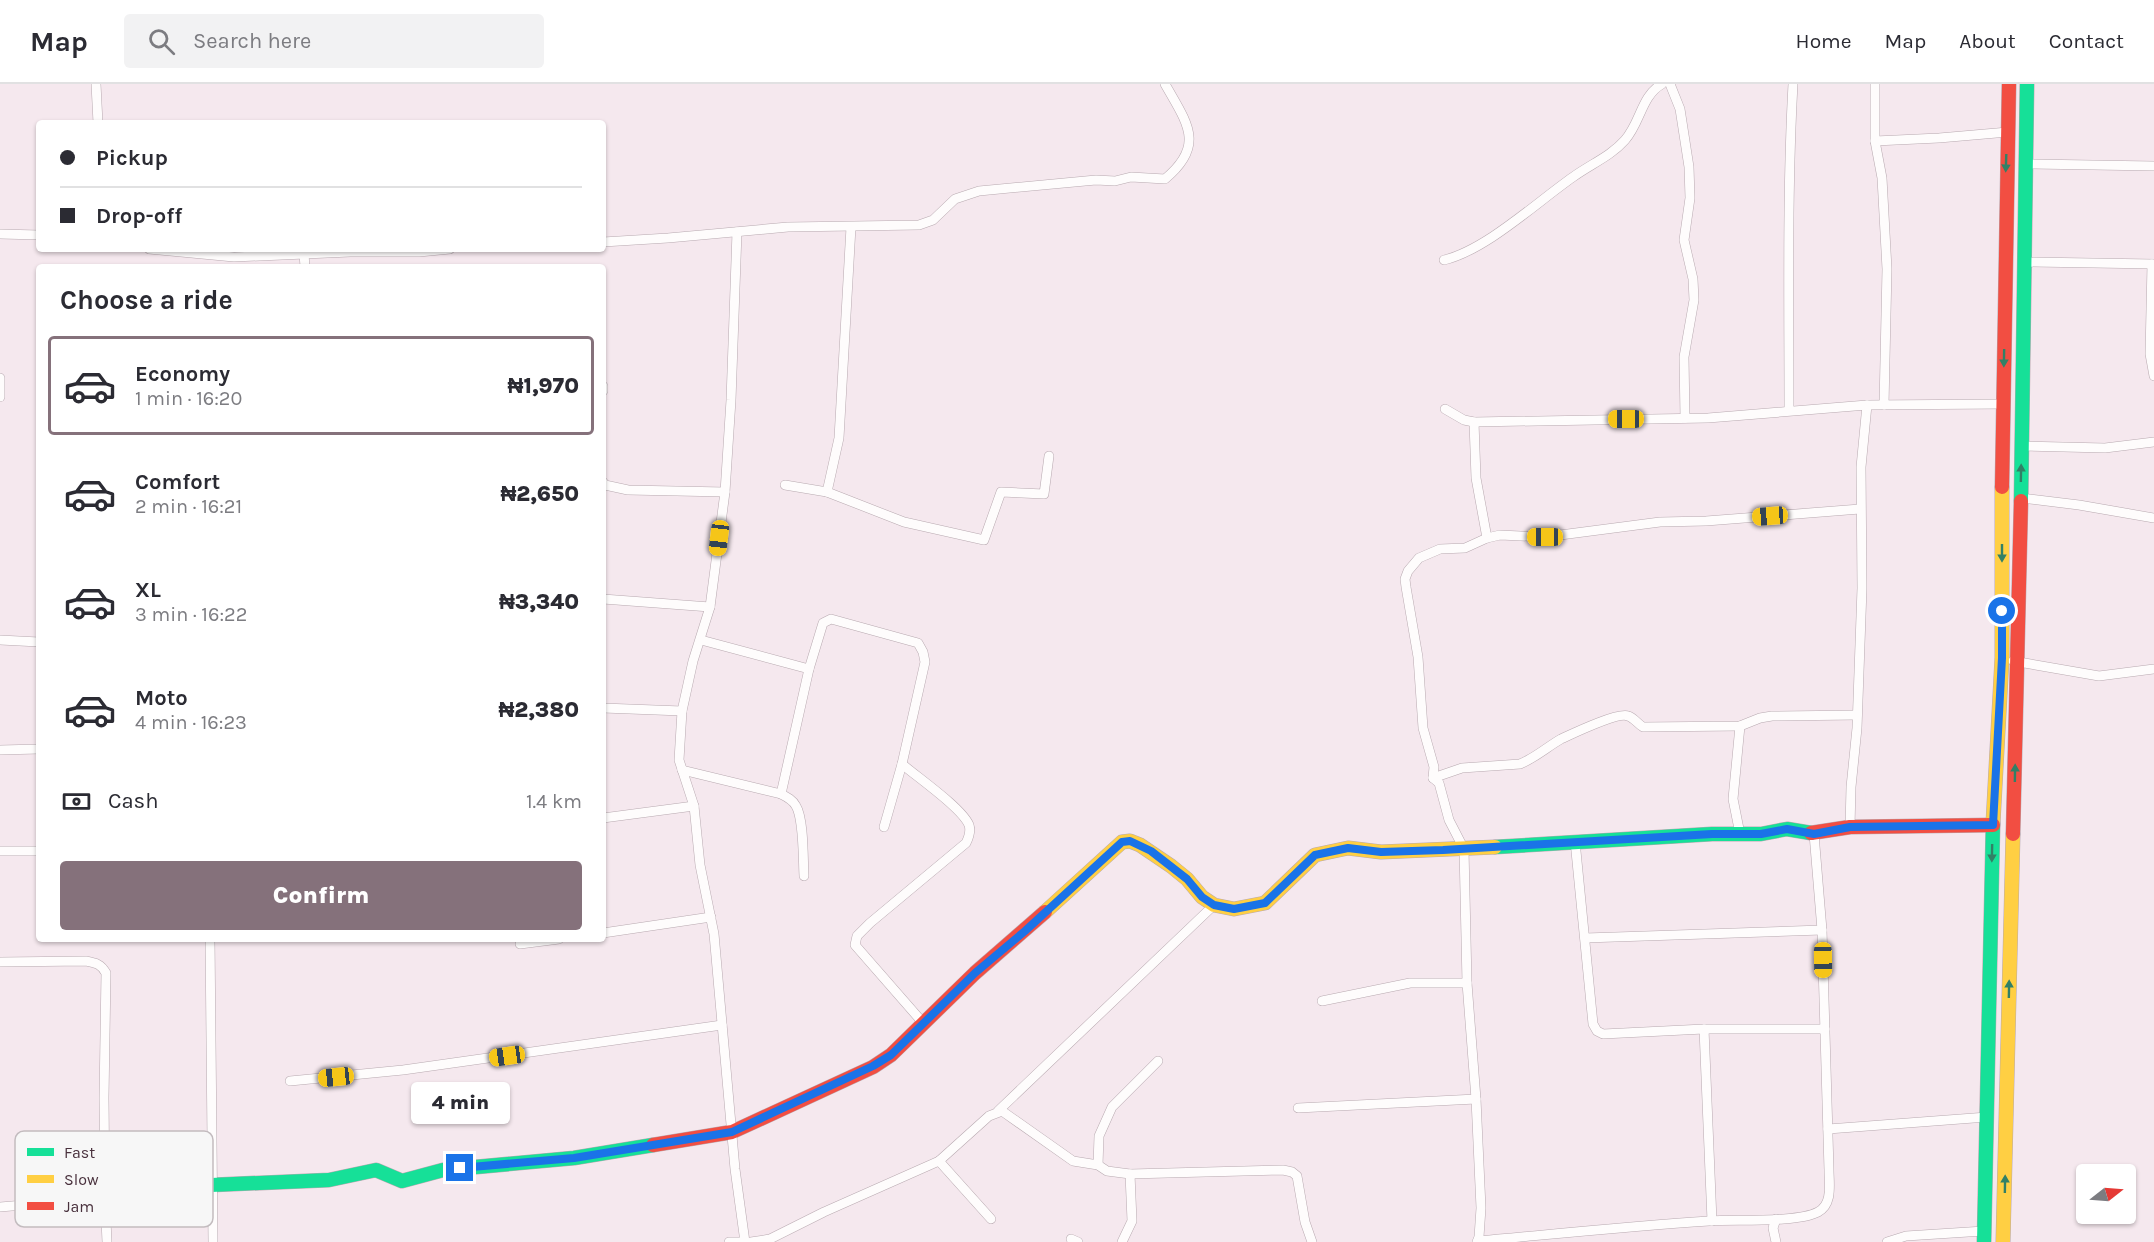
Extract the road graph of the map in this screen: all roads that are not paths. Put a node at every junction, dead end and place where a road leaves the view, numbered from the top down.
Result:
1 (96, 84) edge
2 (1165, 84) edge
3 (1662, 84) edge
4 (1670, 84) edge
5 (1793, 84) edge
6 (1875, 84) edge
7 (2009, 84) edge
8 (2027, 84) edge
9 (98, 120) edge
10 (2008, 132) junction
11 (1875, 141) junction
12 (2027, 164) junction
13 (2154, 166) edge
14 (851, 226) junction
15 (737, 232) junction
16 (0, 234) edge
17 (36, 235) edge
18 (606, 242) edge
19 (177, 252) edge
20 (350, 252) edge
21 (350, 252) edge
22 (420, 252) edge
23 (304, 254) junction
24 (214, 256) junction
25 (1444, 260) dead end
26 (2024, 262) junction
27 (213, 264) edge
28 (305, 264) edge
29 (2153, 264) edge
30 (2154, 376) edge
31 (0, 378) edge
32 (0, 397) edge
33 (2004, 404) junction
34 (1867, 405) junction
35 (1884, 405) junction
36 (1445, 409) dead end
37 (1789, 410) junction
38 (1685, 418) junction
39 (1474, 422) junction
40 (2154, 442) edge
41 (2022, 446) junction
42 (1049, 456) dead end
43 (606, 485) edge
44 (784, 485) dead end
45 (725, 492) junction
46 (827, 492) junction
47 (2021, 498) junction
48 (1860, 509) junction
49 (2154, 518) edge
50 (1487, 538) junction
51 (606, 599) edge
52 (710, 607) junction
53 (0, 640) edge
54 (700, 640) junction
55 (36, 642) edge
56 (2002, 658) junction
57 (2017, 662) junction
58 (809, 669) junction
59 (2154, 669) edge
60 (606, 708) edge
61 (682, 711) junction
62 (1857, 715) junction
63 (1740, 726) junction
64 (36, 748) edge
65 (0, 750) edge
66 (902, 764) junction
67 (682, 770) junction
68 (1433, 778) junction
69 (782, 794) junction
70 (694, 806) junction
71 (606, 818) edge
72 (1993, 825) junction
73 (884, 827) dead end
74 (1850, 827) junction
75 (1740, 834) junction
76 (1814, 834) junction
77 (1575, 842) junction
78 (1464, 849) junction
79 (36, 850) edge
80 (0, 851) edge
81 (804, 876) dead end
82 (1214, 905) junction
83 (711, 917) junction
84 (1822, 930) junction
85 (606, 933) edge
86 (1585, 938) junction
87 (210, 942) edge
88 (536, 942) edge
89 (520, 944) dead end
90 (0, 962) edge
91 (1467, 983) junction
92 (1322, 1001) dead end
93 (924, 1024) junction
94 (722, 1025) junction
95 (1704, 1029) junction
96 (1825, 1029) junction
97 (1158, 1061) dead end
98 (290, 1081) dead end
99 (1476, 1099) junction
100 (1298, 1108) dead end
101 (998, 1111) junction
102 (1987, 1117) junction
103 (1828, 1129) junction
104 (105, 1131) edge
105 (211, 1131) edge
106 (732, 1132) junction
107 (939, 1161) junction
108 (1098, 1165) junction
109 (1130, 1174) junction
110 (213, 1185) edge
111 (15, 1206) edge
112 (0, 1207) edge
113 (991, 1219) dead end
114 (1776, 1219) junction
115 (1712, 1221) junction
116 (106, 1227) edge
117 (212, 1227) edge
118 (1984, 1236) edge
119 (1477, 1241) edge
120 (107, 1242) edge
121 (213, 1242) edge
122 (729, 1242) edge
123 (743, 1242) edge
124 (751, 1242) edge
125 (1122, 1242) edge
126 (1312, 1242) edge
127 (1776, 1242) edge
128 (1887, 1242) edge
129 (2003, 1242) edge

1 - 9 street
2 - 14 street
3 - 25 street
4 - 38 street
5 - 37 street
6 - 11 street
7 - 10 main road
8 - 12 main road
10 - 11 street
10 -> 33 main road
11 - 35 street
12 - 13 street
12 - 26 main road
14 - 15 street
14 - 46 street
15 - 18 street
15 - 45 street
16 - 17 street
19 - 24 street
20 - 23 street
21 - 22 street
23 - 24 street
23 - 28 street
24 - 27 street
26 - 29 street
26 - 41 main road
29 - 30 street
31 - 32 street
33 - 35 street
33 -> 56 main road
34 - 35 street
34 - 37 street
34 - 48 street
36 - 39 street
37 - 38 street
38 - 39 street
39 - 50 street
40 - 41 street
47 -> 41 main road
42 - 46 street
43 - 45 street
44 - 46 street
45 - 52 street
47 - 49 street
47 - 57 main road
48 - 50 street
48 - 62 street
50 - 68 street
51 - 52 street
52 - 54 street
53 - 55 street
54 - 58 street
54 - 61 street
56 - 57 street
56 - 72 main road
57 - 59 street
129 -> 57 main road
58 - 66 street
58 - 69 street
60 - 61 street
61 - 67 street
62 - 63 street
62 - 74 street
63 - 68 street
63 - 75 street
64 - 65 street
66 - 73 street
66 - 93 street
67 - 69 street
67 - 70 street
68 - 78 street
69 - 81 street
70 - 71 street
70 - 83 street
72 - 74 main road
72 -> 102 main road
74 - 76 main road
75 - 76 main road
75 - 77 main road
76 - 84 street
77 - 78 main road
77 - 86 street
78 - 82 main road
78 - 91 street
79 - 80 street
82 - 93 main road
82 - 101 street
83 - 85 street
83 - 94 street
84 - 86 street
84 - 96 street
86 - 95 street
87 - 105 street
88 - 89 street
90 - 104 street
91 - 92 street
91 - 99 street
93 - 106 main road
94 - 98 street
94 - 106 street
95 - 96 street
95 - 115 street
96 - 103 street
97 - 108 street
99 - 100 street
99 - 119 street
101 - 107 street
101 - 108 street
102 - 103 street
102 - 118 main road
103 - 114 street
106 - 110 main road
106 - 123 street
107 - 113 street
107 - 124 street
108 - 109 street
109 - 125 street
109 - 126 street
111 - 112 street
114 - 115 street
114 - 127 street
115 - 119 street
116 - 120 street
117 - 121 street
118 - 128 street
122 - 123 street

